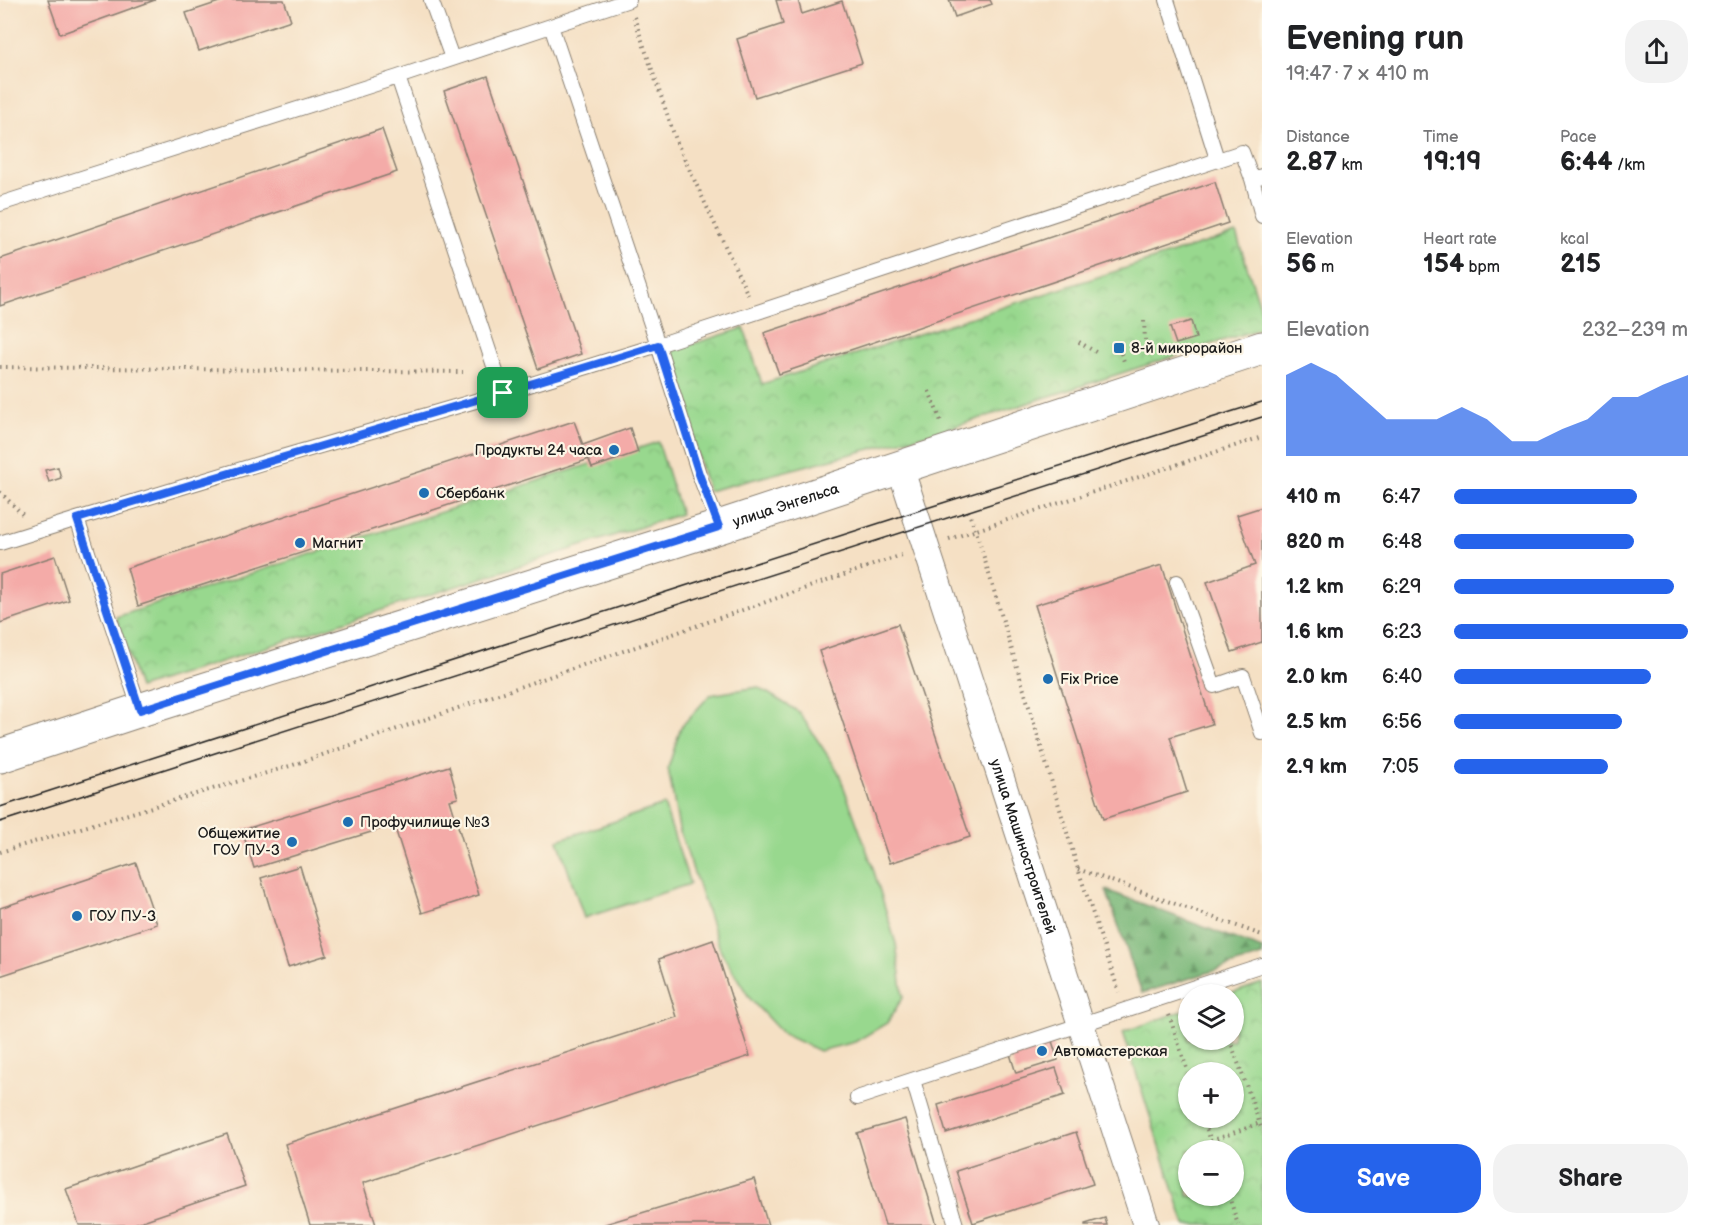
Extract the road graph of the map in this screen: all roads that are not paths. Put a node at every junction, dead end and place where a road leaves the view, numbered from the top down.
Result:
1 (431, 0) edge
2 (629, 0) edge
3 (1167, 0) edge
4 (550, 26) junction
5 (452, 58) junction
6 (398, 77) junction
7 (1218, 159) junction
8 (1257, 177) edge
9 (0, 204) edge
10 (1262, 216) edge
11 (658, 345) junction
12 (1262, 348) edge
13 (503, 393) junction
14 (900, 467) junction
15 (77, 519) junction
16 (719, 527) junction
17 (0, 543) edge
18 (1177, 582) dead end
19 (140, 710) junction
20 (1262, 734) edge
21 (0, 756) edge
22 (1262, 965) edge
23 (1081, 1024) junction
24 (913, 1080) junction
25 (857, 1098) dead end
26 (956, 1225) edge
27 (1146, 1225) edge

1 - 5 lane
2 - 4 lane
3 - 7 lane
4 - 5 lane
4 - 11 lane
5 - 6 lane
6 - 9 lane
6 - 13 lane
7 - 8 lane
7 - 11 lane
8 - 10 lane
11 - 13 lane
11 - 16 lane
12 - 14 main road, улица Энгельса
13 - 15 lane
14 - 16 main road, улица Энгельса
14 - 23 street, улица Машиностроителей
15 - 17 lane
15 - 19 lane
16 - 19 main road, улица Энгельса
18 - 20 lane
19 - 21 main road, улица Энгельса
22 - 23 lane
23 - 24 lane
23 - 27 street, улица Машиностроителей
24 - 25 lane
24 - 26 lane

